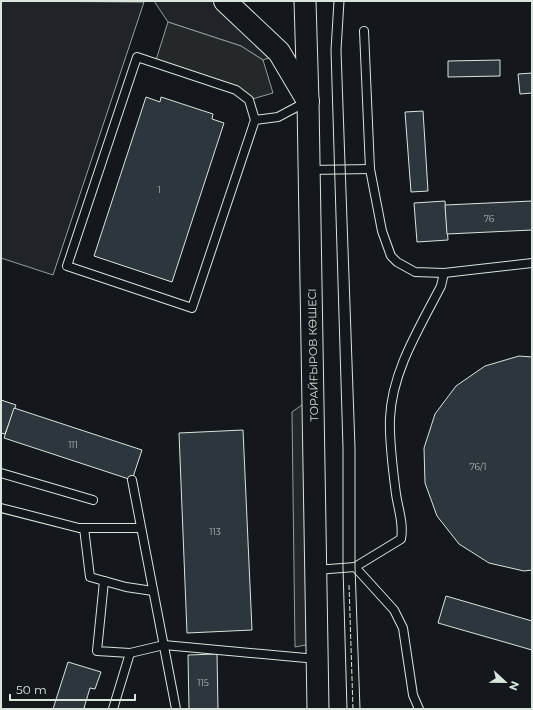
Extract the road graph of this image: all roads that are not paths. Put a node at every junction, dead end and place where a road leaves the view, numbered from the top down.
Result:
1 (225, 1) edge
2 (305, 1) edge
3 (364, 31) dead end
4 (308, 101) junction
5 (255, 120) junction
6 (370, 169) junction
7 (309, 170) junction
8 (532, 263) edge
9 (444, 273) junction
10 (1, 473) edge
11 (132, 480) dead end
12 (93, 500) dead end
13 (1, 508) edge
14 (84, 528) junction
15 (141, 528) junction
16 (354, 567) junction
17 (316, 570) junction
18 (104, 581) junction
19 (154, 591) junction
20 (164, 645) junction
21 (130, 653) junction
22 (317, 659) junction
23 (113, 709) edge
24 (176, 709) edge
25 (318, 709) edge
26 (419, 709) edge

1 - 4 main road
2 - 4 main road, ТОРАЙҒЫРОВ КӨШЕСІ
3 - 6 lane
4 - 5 lane
4 - 7 main road, ТОРАЙҒЫРОВ КӨШЕСІ
5 - 5 lane
6 - 7 lane
6 - 9 lane
7 - 17 main road, ТОРАЙҒЫРОВ КӨШЕСІ
8 - 9 lane
9 - 16 lane
10 - 12 lane
11 - 15 lane
13 - 14 lane
14 - 15 lane
14 - 18 lane
15 - 19 lane
16 - 17 lane
16 - 26 lane
17 - 22 main road, ТОРАЙҒЫРОВ КӨШЕСІ
18 - 19 lane
18 - 21 lane
19 - 20 lane
20 - 21 lane
20 - 22 lane
20 - 24 lane
21 - 23 lane
22 - 25 main road, ТОРАЙҒЫРОВ КӨШЕСІ

